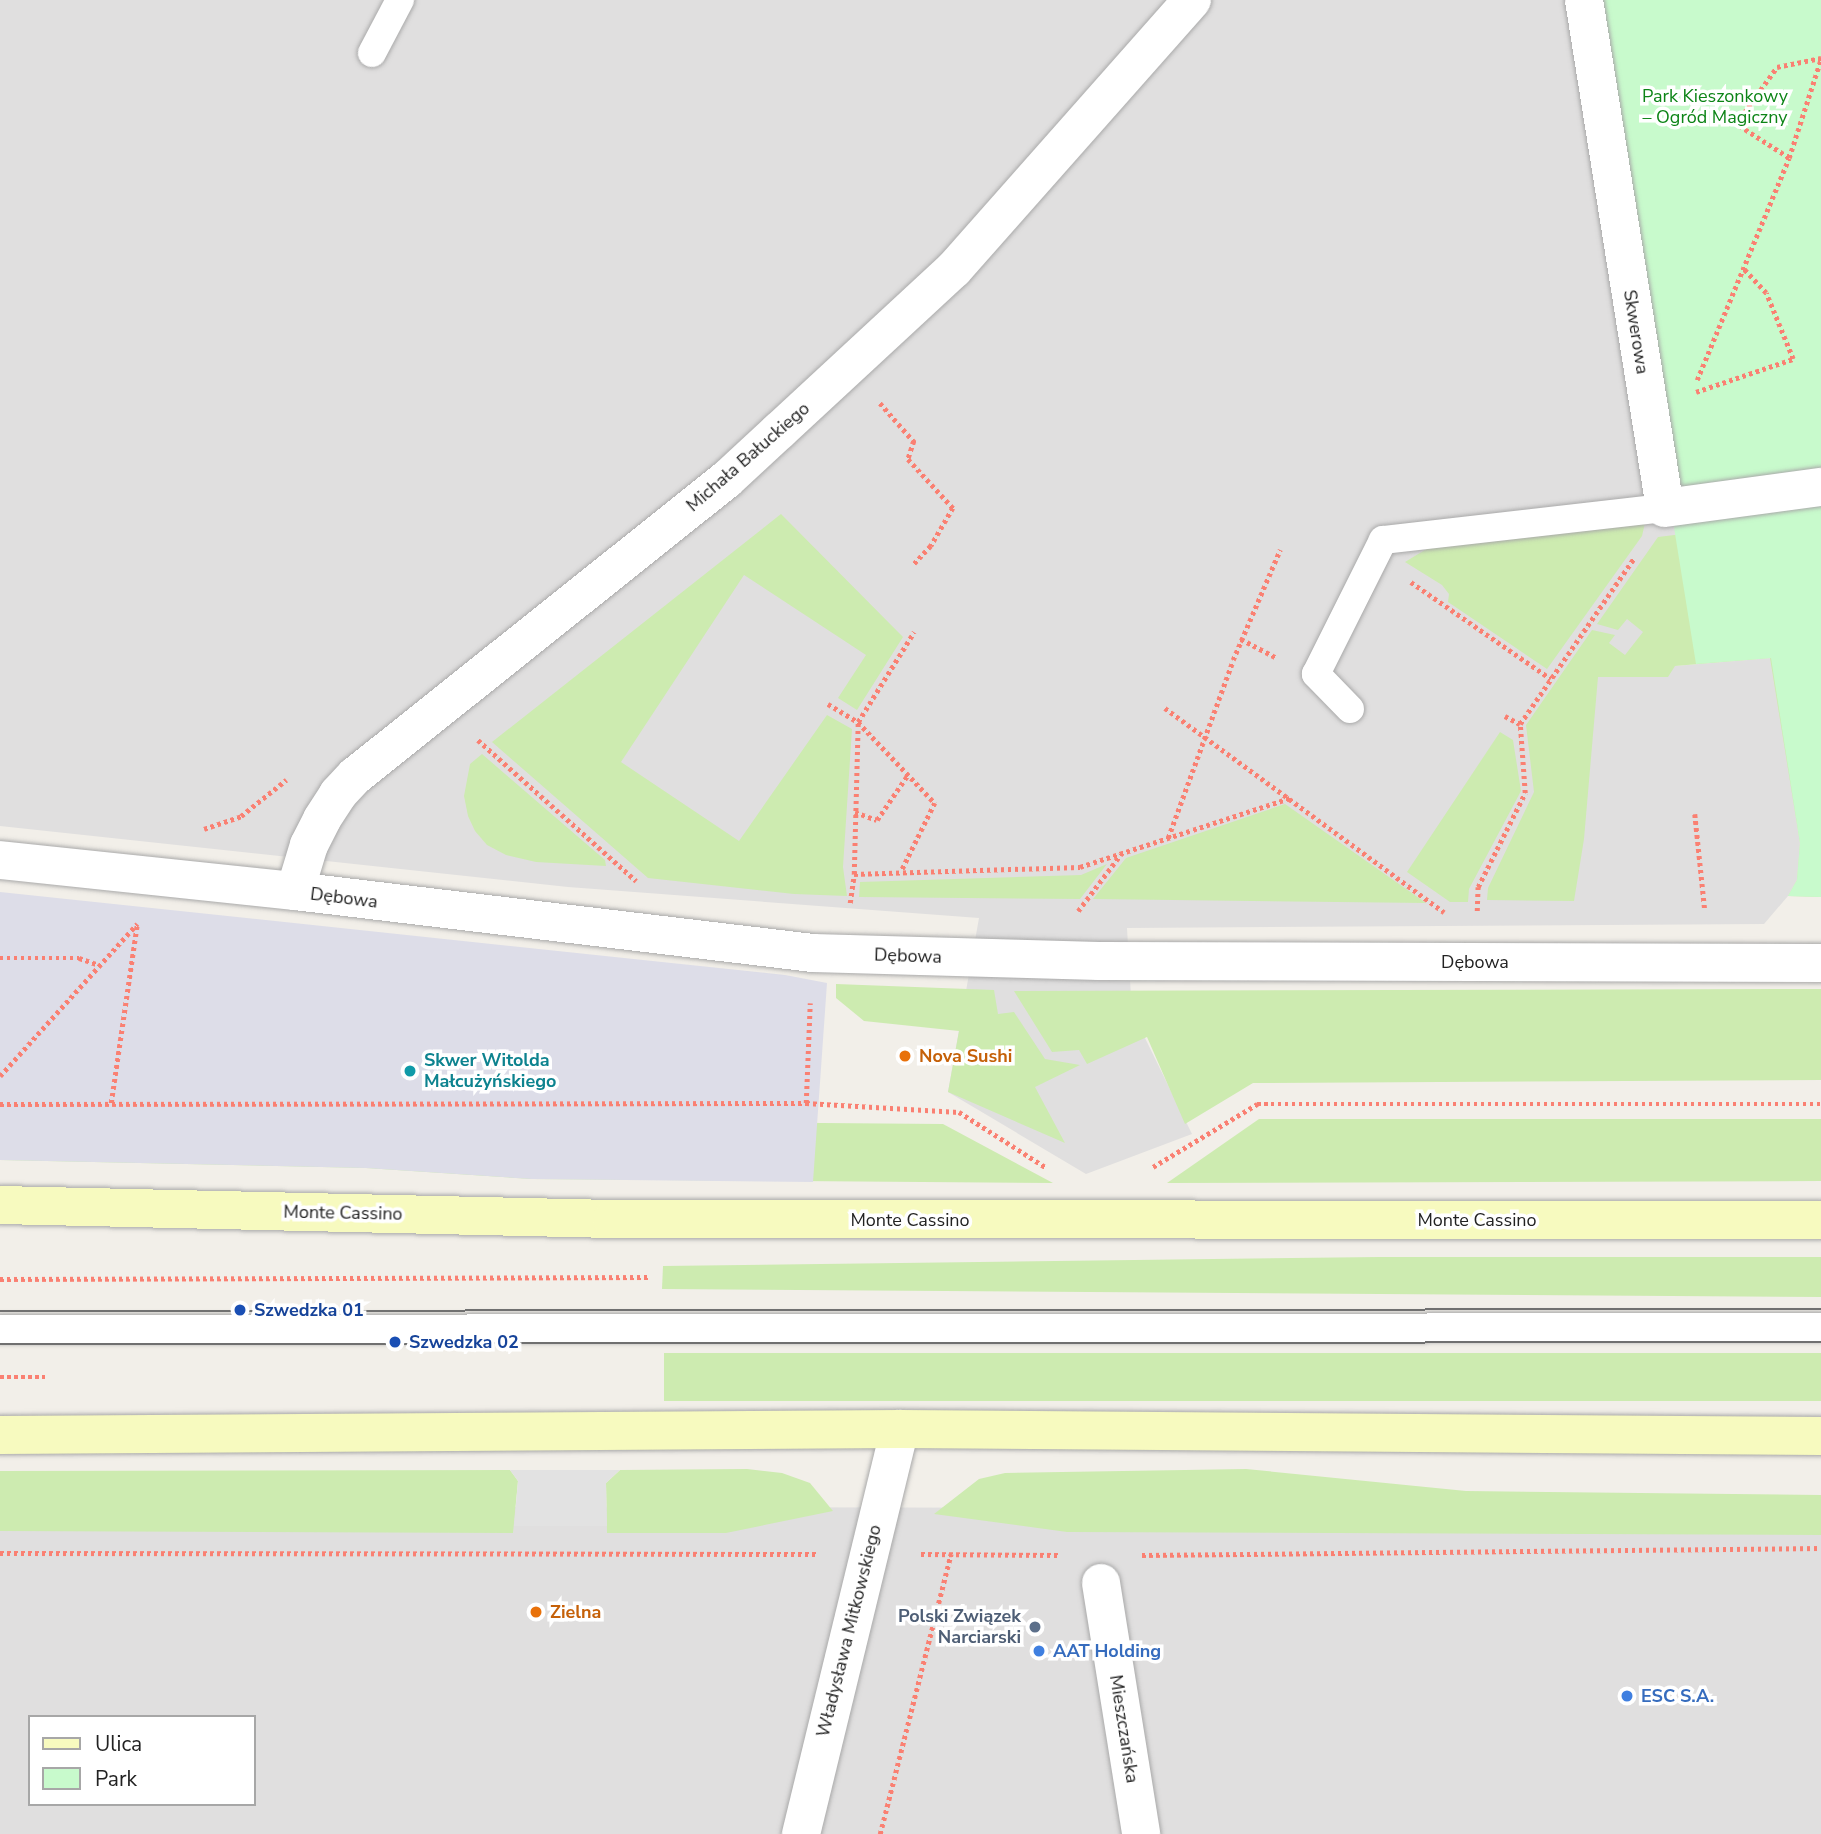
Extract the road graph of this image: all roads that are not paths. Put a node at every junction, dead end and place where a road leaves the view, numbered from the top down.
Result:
1 (400, 0) edge
2 (1192, 0) edge
3 (1584, 0) edge
4 (372, 53) dead end
5 (1821, 487) edge
6 (1665, 508) junction
7 (1350, 709) dead end
8 (0, 860) edge
9 (295, 891) junction
10 (1821, 963) edge
11 (0, 1205) edge
12 (1821, 1220) edge
13 (1821, 1327) edge
14 (0, 1329) edge
15 (900, 1429) junction
16 (0, 1434) edge
17 (1821, 1436) edge
18 (1101, 1583) dead end
19 (801, 1834) edge
20 (1141, 1834) edge

1 - 4 lane
2 - 9 street, Michała Bałuckiego
3 - 6 street, Skwerowa
5 - 6 street
6 - 7 lane
8 - 9 street, Dębowa
9 - 10 street, Dębowa
11 - 12 main road, Monte Cassino
13 - 14 lane
15 - 16 main road
15 - 17 main road
15 - 19 street, Władysława Mitkowskiego
18 - 20 street, Mieszczańska

